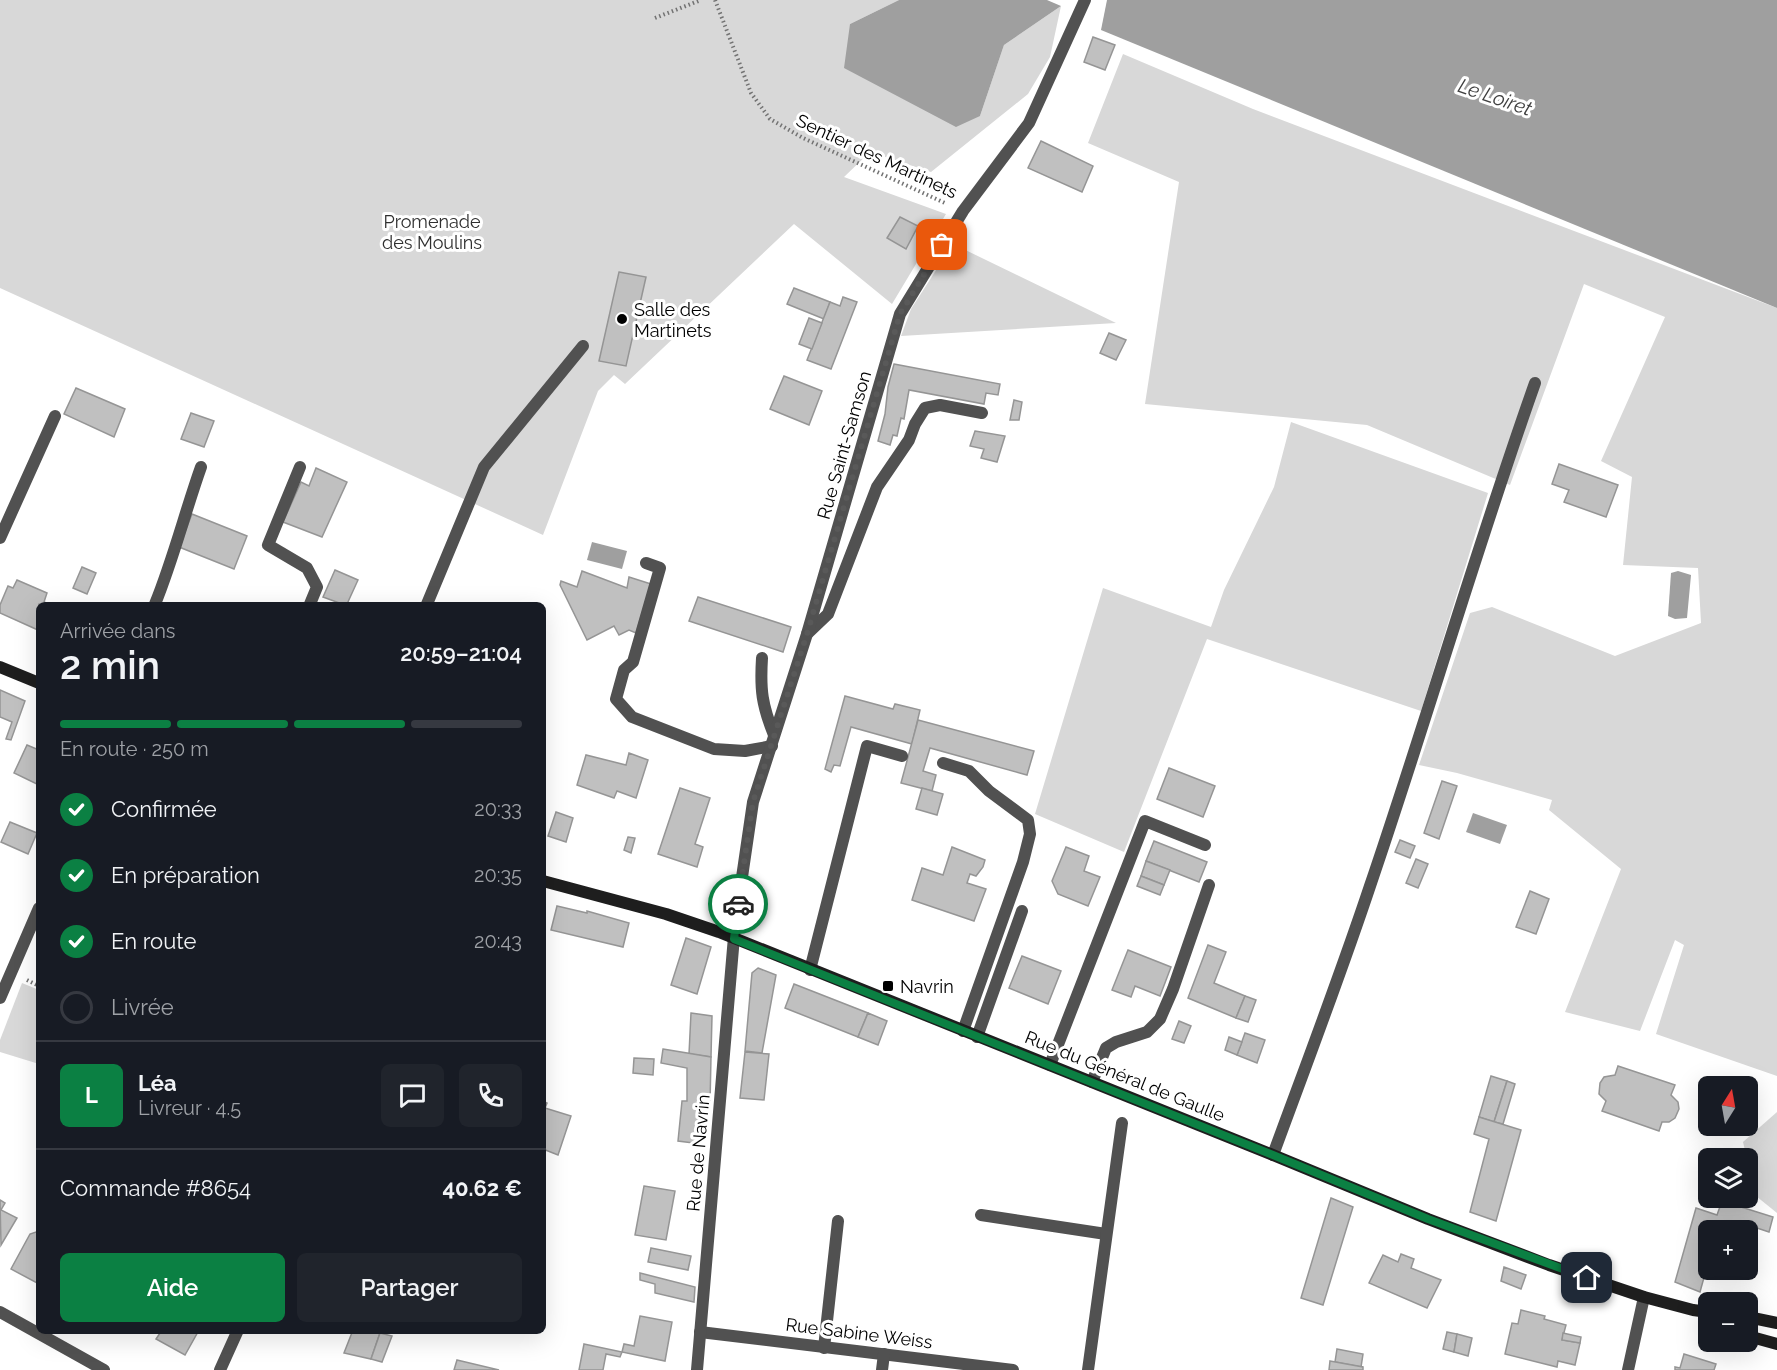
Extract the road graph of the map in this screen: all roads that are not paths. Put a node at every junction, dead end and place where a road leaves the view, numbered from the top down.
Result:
1 (1085, 0) edge
2 (583, 346) dead end
3 (1535, 383) dead end
4 (982, 413) dead end
5 (55, 416) dead end
6 (201, 467) dead end
7 (300, 467) dead end
8 (0, 538) edge
9 (646, 563) dead end
10 (156, 602) edge
11 (311, 602) edge
12 (428, 602) edge
13 (807, 634) junction
14 (762, 658) dead end
15 (0, 667) edge
16 (36, 682) edge
17 (773, 741) junction
18 (902, 756) dead end
19 (943, 763) dead end
20 (1205, 845) dead end
21 (546, 882) edge
22 (1209, 885) dead end
23 (1022, 911) dead end
24 (36, 915) edge
25 (734, 939) junction
26 (810, 970) junction
27 (0, 998) edge
28 (963, 1032) junction
29 (977, 1037) junction
30 (1050, 1065) junction
31 (1092, 1082) junction
32 (1122, 1124) dead end
33 (1273, 1155) junction
34 (981, 1215) dead end
35 (838, 1221) dead end
36 (1106, 1234) junction
37 (1644, 1297) junction
38 (1693, 1311) junction
39 (1698, 1311) edge
40 (0, 1312) edge
41 (1698, 1313) edge
42 (1758, 1319) edge
43 (1777, 1323) edge
44 (36, 1332) edge
45 (700, 1332) junction
46 (39, 1334) edge
47 (236, 1334) edge
48 (1758, 1339) edge
49 (1777, 1344) edge
50 (824, 1348) junction
51 (884, 1354) junction
52 (104, 1370) edge
53 (220, 1370) edge
54 (697, 1370) edge
55 (882, 1370) edge
56 (1013, 1370) edge
57 (1088, 1370) edge
58 (1628, 1370) edge

1 - 13 street, Rue Saint-Samson
2 - 12 street
3 - 33 street
4 - 13 street
5 - 8 street
6 - 10 street
7 - 11 street
9 - 17 street
13 - 17 street, Rue Saint-Samson
14 - 17 street
15 - 16 main road
17 - 25 street, Rue Saint-Samson
18 - 26 street
19 - 28 street
20 - 30 street
21 - 25 main road, Rue du Général de Gaulle
22 - 31 street
23 - 29 street
24 - 27 street
25 - 26 main road, Rue du Général de Gaulle
25 - 45 street, Rue de Navrin
26 - 28 main road, Rue du Général de Gaulle
28 - 29 main road, Rue du Général de Gaulle
29 - 30 main road, Rue du Général de Gaulle
30 - 31 main road, Rue du Général de Gaulle
31 - 33 main road, Rue du Général de Gaulle
32 - 36 street
33 - 37 main road, Rue du Général de Gaulle
34 - 36 street
35 - 50 street
36 - 57 street
37 - 38 main road, Rue du Général de Gaulle
37 - 58 street
38 - 39 main road, Rue du Général de Gaulle
38 - 41 main road, Rue du Général de Gaulle
40 - 44 street
42 - 43 main road
45 - 50 street, Rue Sabine Weiss
45 - 54 street, Rue de Navrin
46 - 52 street
47 - 53 street
48 - 49 main road
50 - 51 street, Rue Sabine Weiss
51 - 55 street
51 - 56 street, Rue Sabine Weiss

